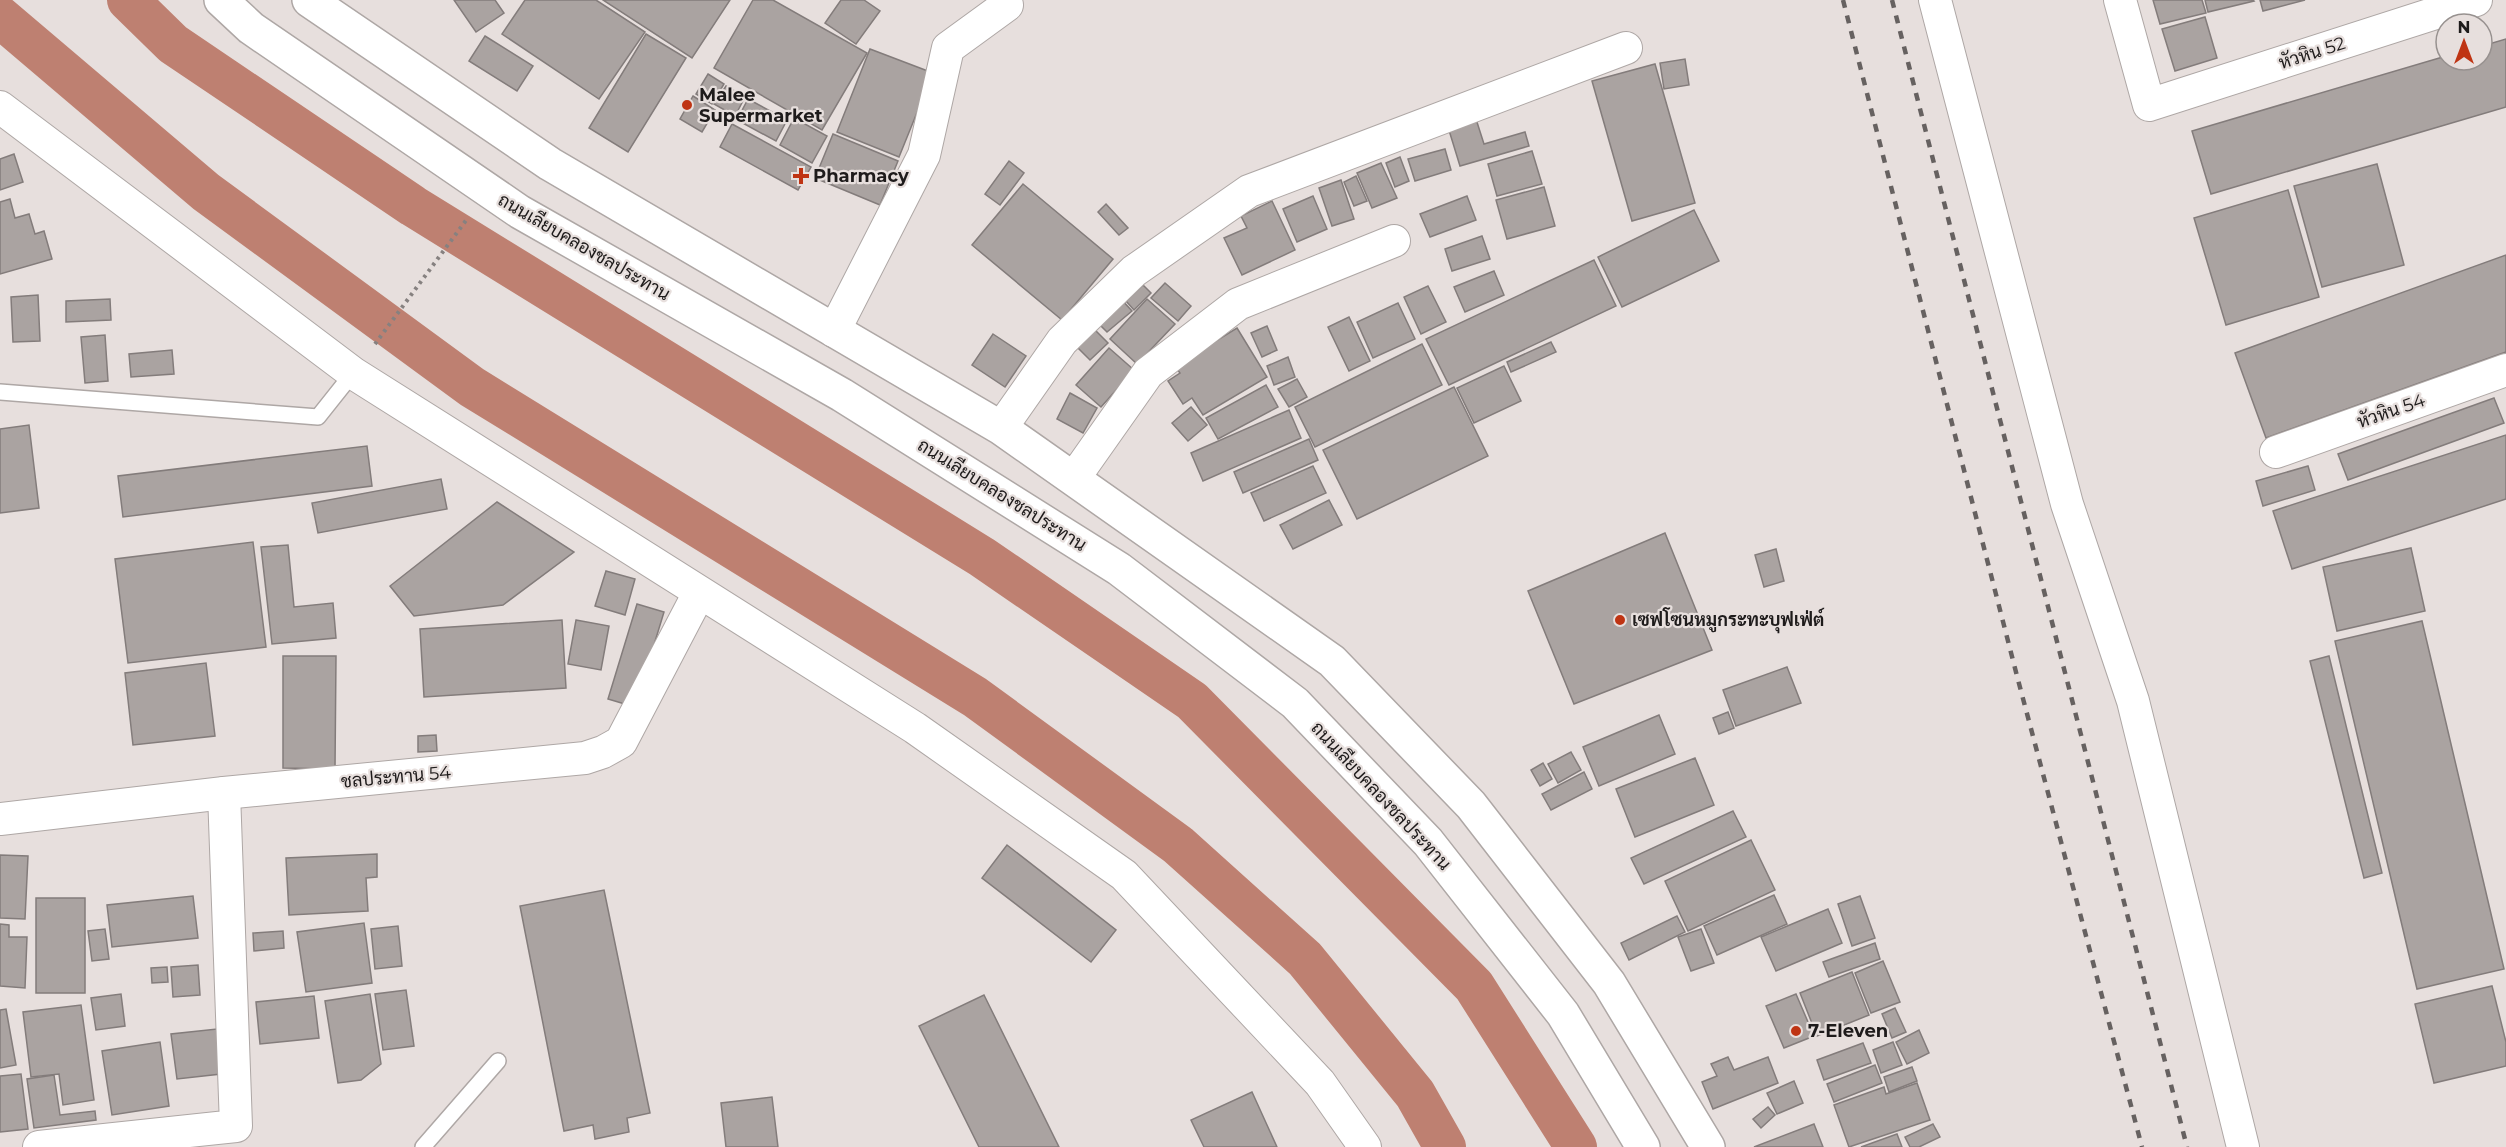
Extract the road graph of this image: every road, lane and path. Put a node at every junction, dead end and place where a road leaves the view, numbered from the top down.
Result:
1 (220, 0) edge
2 (309, 0) edge
3 (1935, 0) edge
4 (2120, 0) edge
5 (2476, 0) edge
6 (1006, 5) dead end
7 (1626, 48) dead end
8 (0, 107) edge
9 (1394, 241) dead end
10 (442, 253) dead end
11 (834, 331) junction
12 (2506, 370) edge
13 (353, 373) junction
14 (0, 392) edge
15 (1001, 428) junction
16 (2276, 452) dead end
17 (1074, 478) junction
18 (699, 593) junction
19 (224, 793) junction
20 (0, 819) edge
21 (498, 1060) dead end
22 (39, 1147) edge
23 (423, 1147) edge
24 (1365, 1147) edge
25 (1643, 1147) edge
26 (1708, 1147) edge
27 (2243, 1147) edge

1 - 25 street, ถนนเลียบคลองชลประทาน
2 - 11 street
3 - 27 street
4 - 5 street, หัวหิน 52
6 - 11 street
7 - 15 street
8 - 13 street
9 - 17 street
10 - 13 path
11 - 15 street
12 - 16 street, หัวหิน 54
13 - 14 lane
13 - 18 street
15 - 17 street
17 - 26 street
18 - 19 street, ชลประทาน 54
18 - 24 street
19 - 20 street, ชลประทาน 54
19 - 22 street
21 - 23 lane

